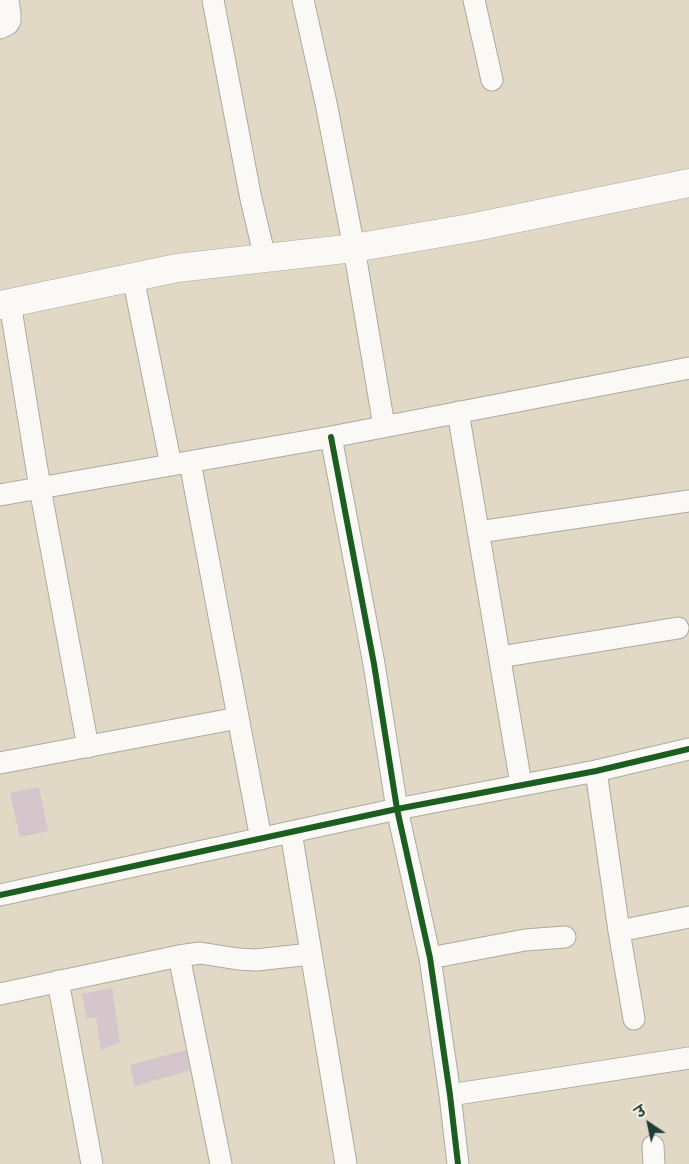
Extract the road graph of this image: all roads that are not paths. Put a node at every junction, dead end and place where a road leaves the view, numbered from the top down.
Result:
1 (8, 0) edge
2 (213, 0) edge
3 (303, 0) edge
4 (474, 0) edge
5 (0, 28) edge
6 (492, 80) dead end
7 (689, 183) edge
8 (354, 248) junction
9 (265, 258) junction
10 (133, 277) junction
11 (5, 304) edge
12 (689, 368) edge
13 (458, 412) junction
14 (384, 426) junction
15 (331, 437) junction
16 (180, 463) junction
17 (40, 488) junction
18 (0, 495) edge
19 (689, 501) edge
20 (478, 532) junction
21 (678, 628) dead end
22 (500, 657) junction
23 (238, 718) junction
24 (88, 747) junction
25 (689, 749) edge
26 (0, 763) edge
27 (596, 771) junction
28 (521, 784) junction
29 (397, 809) junction
30 (292, 832) junction
31 (261, 839) junction
32 (0, 894) edge
33 (689, 917) edge
34 (618, 931) junction
35 (565, 937) dead end
36 (312, 954) junction
37 (179, 956) junction
38 (430, 958) junction
39 (58, 982) junction
40 (0, 994) edge
41 (634, 1019) dead end
42 (689, 1058) edge
43 (450, 1095) junction
44 (92, 1164) edge
45 (222, 1164) edge
46 (346, 1164) edge
47 (458, 1164) edge

1 - 5 street
2 - 9 street
3 - 8 street
4 - 6 street
7 - 8 street
8 - 9 street
8 - 14 street
9 - 10 street
10 - 11 street
10 - 16 street
11 - 17 street
12 - 13 street
13 - 14 street
13 - 20 street
14 - 15 street
15 - 16 street
15 - 29 street
16 - 17 street
16 - 23 street
17 - 18 street
17 - 24 street
19 - 20 street
20 - 22 street
21 - 22 street
22 - 28 street
23 - 24 street
23 - 31 street
24 - 26 street
25 - 27 street
27 - 28 street
27 - 34 street
28 - 29 street
29 - 30 street
29 - 38 street
30 - 31 street
30 - 36 street
31 - 32 street
33 - 34 street
34 - 41 street
35 - 38 street
36 - 37 street
36 - 46 street
37 - 39 street
37 - 45 street
38 - 43 street
39 - 40 street
39 - 44 street
42 - 43 street
43 - 47 street

